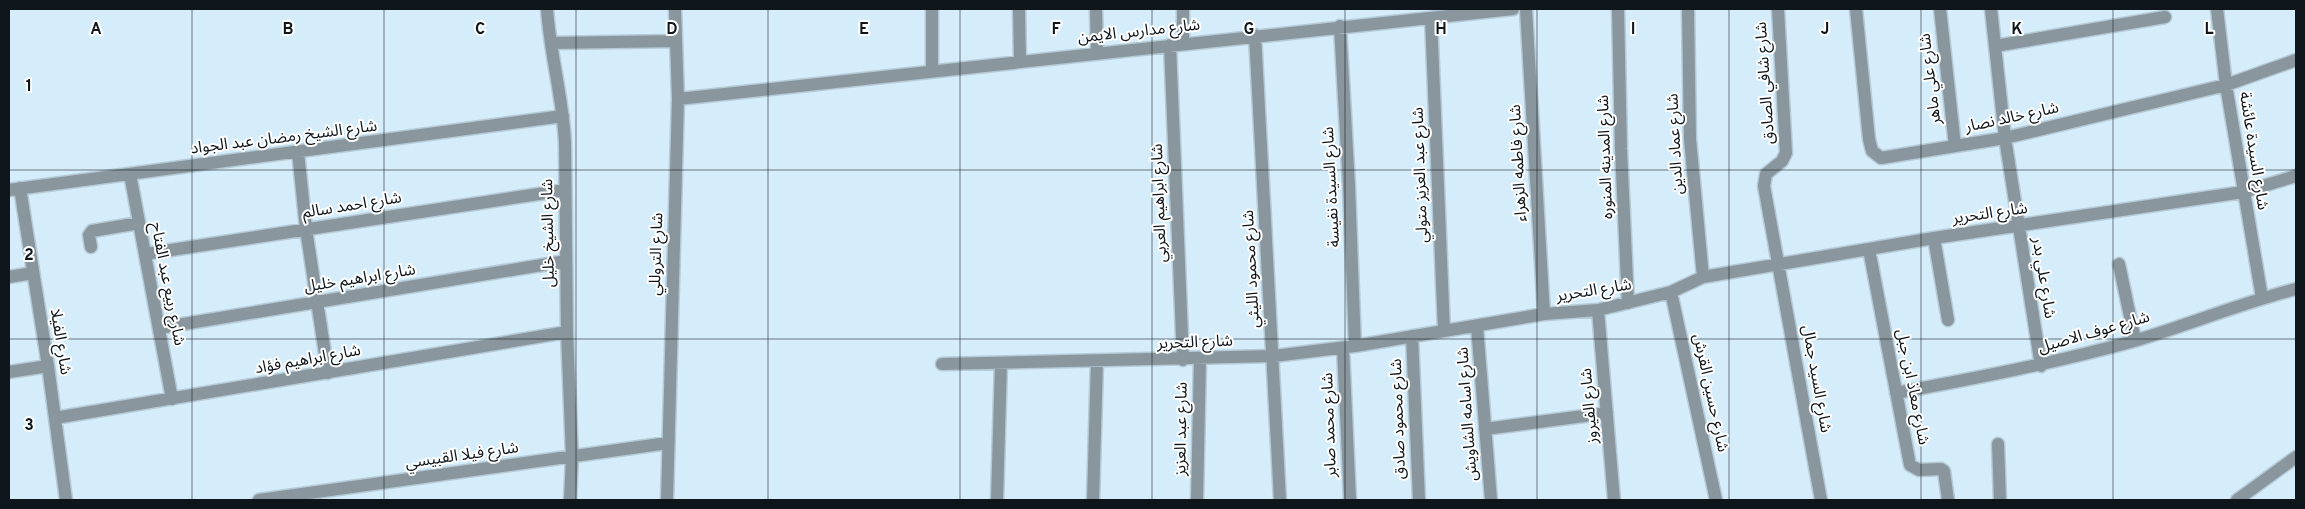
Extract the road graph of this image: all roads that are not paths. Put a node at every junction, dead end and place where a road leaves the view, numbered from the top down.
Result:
1 (547, 9) edge
2 (675, 9) edge
3 (932, 9) edge
4 (1019, 9) edge
5 (1096, 9) edge
6 (1183, 9) edge
7 (1513, 9) edge
8 (1526, 9) edge
9 (1618, 9) edge
10 (1688, 9) edge
11 (1778, 9) edge
12 (1856, 9) edge
13 (1940, 9) edge
14 (1992, 9) edge
15 (2217, 9) edge
16 (1488, 11) edge
17 (1417, 14) edge
18 (2165, 17) dead end
19 (1431, 18) junction
20 (1340, 26) junction
21 (1255, 36) junction
22 (676, 41) junction
23 (551, 43) junction
24 (1177, 44) junction
25 (1996, 46) junction
26 (1097, 53) junction
27 (2296, 60) edge
28 (1020, 61) junction
29 (932, 71) junction
30 (2226, 85) junction
31 (678, 99) junction
32 (564, 116) junction
33 (2005, 138) junction
34 (1956, 146) junction
35 (298, 152) junction
36 (130, 174) junction
37 (2296, 176) edge
38 (14, 189) edge
39 (565, 190) junction
40 (2243, 192) junction
41 (139, 222) junction
42 (2018, 226) junction
43 (306, 230) junction
44 (1934, 238) junction
45 (91, 247) dead end
46 (1870, 249) junction
47 (145, 254) junction
48 (566, 261) junction
49 (1779, 264) junction
50 (2119, 264) dead end
51 (32, 274) junction
52 (9, 277) edge
53 (1703, 277) junction
54 (2296, 289) edge
55 (1671, 292) junction
56 (2262, 298) junction
57 (317, 303) junction
58 (1628, 303) junction
59 (1598, 310) junction
60 (1544, 314) junction
61 (1948, 320) dead end
62 (1478, 326) junction
63 (159, 328) junction
64 (1444, 331) junction
65 (567, 332) junction
66 (1412, 336) junction
67 (2135, 340) junction
68 (1349, 347) junction
69 (1274, 356) junction
70 (1200, 359) junction
71 (1183, 360) junction
72 (1097, 361) junction
73 (1001, 363) junction
74 (942, 364) dead end
75 (48, 366) junction
76 (2041, 366) junction
77 (9, 372) edge
78 (328, 373) junction
79 (1896, 392) junction
80 (172, 399) junction
81 (1607, 413) junction
82 (55, 418) junction
83 (1485, 429) junction
84 (668, 443) junction
85 (1998, 444) dead end
86 (572, 457) junction
87 (2296, 457) edge
88 (66, 500) edge
89 (259, 500) edge
90 (570, 500) edge
91 (666, 500) edge
92 (997, 500) edge
93 (1093, 500) edge
94 (1197, 500) edge
95 (1280, 500) edge
96 (1350, 500) edge
97 (1419, 500) edge
98 (1491, 500) edge
99 (1614, 500) edge
100 (1716, 500) edge
101 (1821, 500) edge
102 (1948, 500) edge
103 (2000, 500) edge
104 (2237, 500) edge

1 - 23 street, شارع الشيخ خليل
2 - 22 street, شارع التروللي
3 - 29 street
4 - 28 street
5 - 26 street
6 - 24 street, شارع ابراهيم العربي
7 - 16 street, شارع مدارس الايمن
8 - 60 street, شارع فاطمه الزهراء
9 - 58 street, شارع المدينه المنوره
10 - 53 street, شارع عماد الدين
11 - 49 street, شارع شافي الصادق
12 - 34 street, شارع خالد نصار
13 - 34 street, شارع علي ماهر
14 - 25 street, شارع علي بدر
15 - 30 street, شارع السيدة عائشة
16 - 19 street, شارع مدارس الايمن
17 - 19 street, شارع مدارس الايمن
17 - 20 street, شارع مدارس الايمن
18 - 25 street
19 - 64 street, شارع عبد العزيز متولي
20 - 21 street, شارع مدارس الايمن
20 - 68 street, شارع السيدة نفيسة
21 - 24 street, شارع مدارس الايمن
21 - 69 street, شارع محمود الليثي
22 - 23 street
22 - 31 street, شارع التروللي
23 - 32 street, شارع الشيخ خليل
24 - 26 street, شارع مدارس الايمن
24 - 71 street, شارع ابراهيم العربي
25 - 33 street, شارع علي بدر
26 - 28 street, شارع مدارس الايمن
27 - 30 street, شارع خالد نصار
28 - 29 street, شارع مدارس الايمن
29 - 31 street, شارع مدارس الايمن
30 - 33 street, شارع خالد نصار
30 - 40 street, شارع السيدة عائشة
31 - 84 street, شارع التروللي
32 - 35 street, شارع الشيخ رمضان عبد الجواد
32 - 39 street, شارع الشيخ خليل
33 - 34 street, شارع خالد نصار
33 - 42 street, شارع علي بدر
35 - 36 street, شارع الشيخ رمضان عبد الجواد
35 - 43 street
36 - 38 street, شارع الشيخ رمضان عبد الجواد
36 - 41 street, شارع ربيع عبد الفتاح
37 - 40 street, شارع التحرير
38 - 51 street, شارع الفيلا
39 - 43 street, شارع احمد سالم
39 - 48 street, شارع الشيخ خليل
40 - 42 street, شارع التحرير
40 - 56 street, شارع السيدة عائشة
41 - 45 street
41 - 47 street, شارع ربيع عبد الفتاح
42 - 44 street, شارع التحرير
42 - 76 street, شارع علي بدر
43 - 47 street, شارع احمد سالم
43 - 57 street
44 - 46 street, شارع التحرير
44 - 61 street
46 - 49 street, شارع التحرير
46 - 79 street, شارع معاذ ابن جبل
47 - 63 street, شارع ربيع عبد الفتاح
48 - 57 street, شارع ابراهيم خليل
48 - 65 street, شارع الشيخ خليل
49 - 53 street, شارع التحرير
49 - 101 street, شارع السيد جمال
50 - 67 street
51 - 52 street
51 - 75 street, شارع الفيلا
53 - 55 street, شارع التحرير
54 - 56 street, شارع عوف الاصيل
55 - 58 street, شارع التحرير
55 - 100 street, شارع حسين القرش
56 - 67 street, شارع عوف الاصيل
57 - 63 street, شارع ابراهيم خليل
57 - 78 street
58 - 59 street, شارع التحرير
59 - 60 street, شارع التحرير
59 - 81 street, شارع الفيروز
60 - 62 street, شارع التحرير
62 - 64 street, شارع التحرير
62 - 83 street, شارع اسامه الشاويش
63 - 80 street, شارع ربيع عبد الفتاح
64 - 66 street, شارع التحرير
65 - 78 street, شارع ابراهيم فؤاد
65 - 86 street, شارع الشيخ خليل
66 - 68 street, شارع التحرير
66 - 97 street, شارع محمود صادق
67 - 76 street, شارع عوف الاصيل
68 - 69 street, شارع التحرير
68 - 96 street, شارع محمد صابر
69 - 70 street, شارع التحرير
69 - 95 street, شارع محمود الليثي
70 - 71 street, شارع التحرير
70 - 94 street, شارع عبد العزيز
71 - 72 street, شارع التحرير
72 - 73 street, شارع التحرير
72 - 93 street
73 - 74 street, شارع التحرير
73 - 92 street
75 - 77 street
75 - 82 street, شارع الفيلا
76 - 79 street, شارع عوف الاصيل
78 - 80 street, شارع ابراهيم فؤاد
79 - 102 street, شارع معاذ ابن جبل
80 - 82 street, شارع ابراهيم فؤاد
81 - 83 street
81 - 99 street, شارع الفيروز
82 - 88 street, شارع الفيلا
83 - 98 street, شارع اسامه الشاويش
84 - 86 street, شارع فيلا القبيسي
84 - 91 street, شارع التروللي
85 - 103 street
86 - 89 street, شارع فيلا القبيسي
86 - 90 street, شارع الشيخ خليل
87 - 104 street

